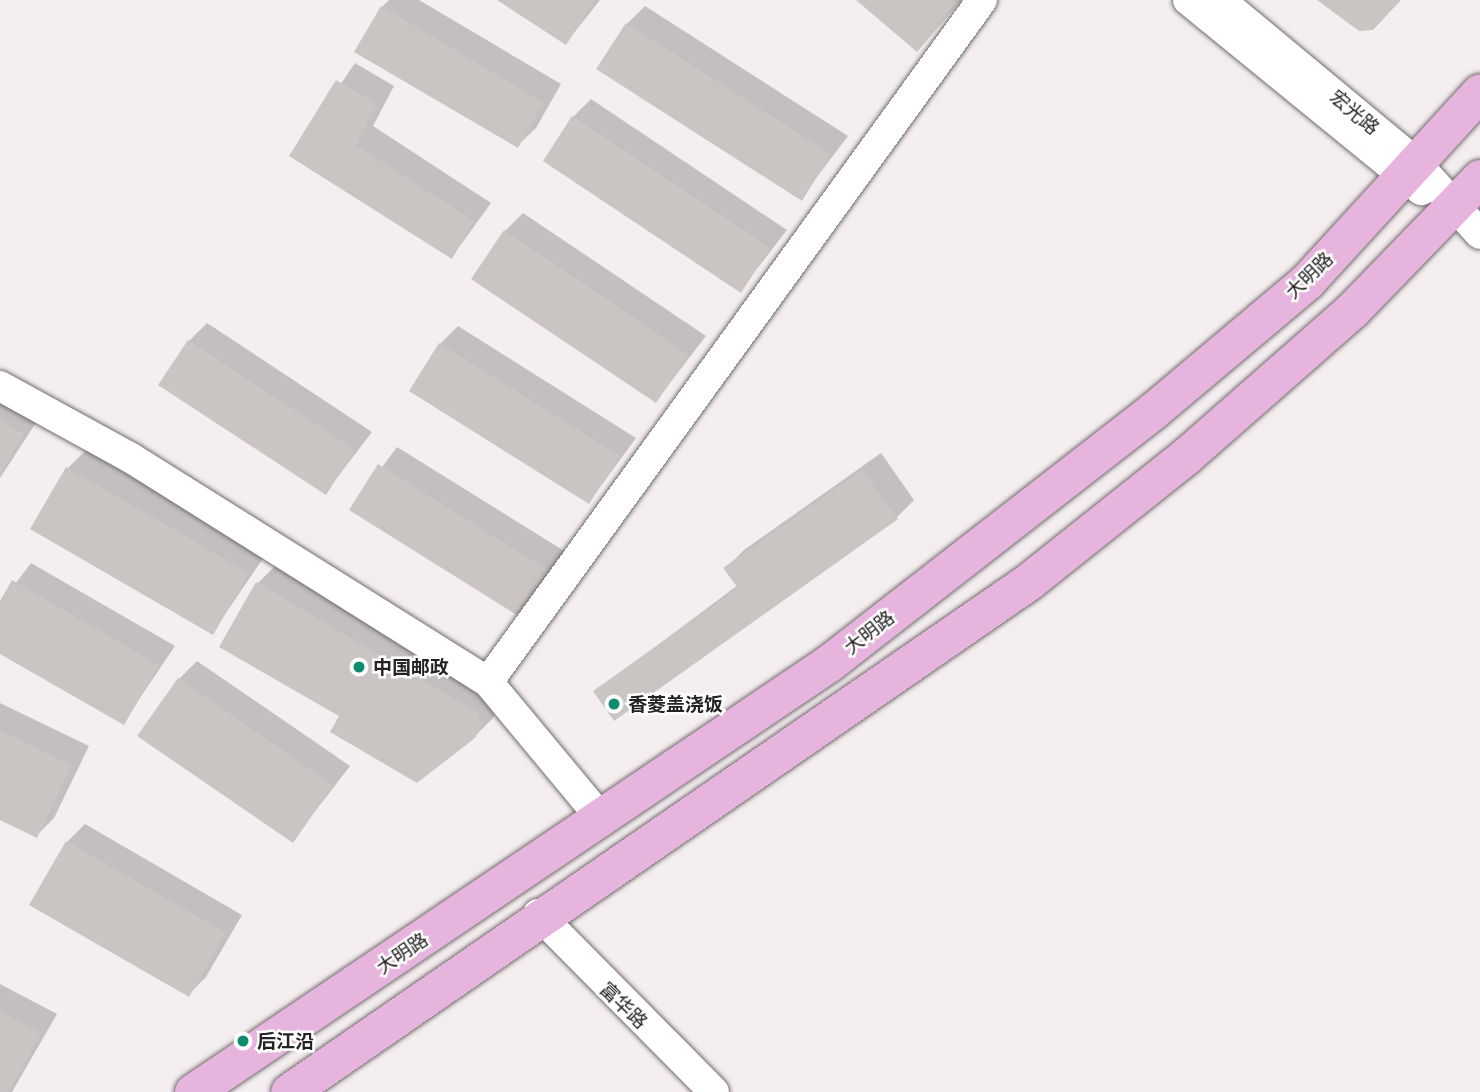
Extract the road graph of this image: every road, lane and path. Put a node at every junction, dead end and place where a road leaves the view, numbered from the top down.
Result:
1 (982, 0) edge
2 (1188, 0) edge
3 (1220, 0) edge
4 (1480, 92) edge
5 (1408, 170) junction
6 (1480, 178) edge
7 (1451, 209) junction
8 (1480, 234) edge
9 (0, 386) edge
10 (488, 682) junction
11 (601, 818) junction
12 (538, 914) junction
13 (193, 1092) edge
14 (289, 1092) edge
15 (714, 1092) edge

1 - 10 street
2 - 5 street, 宏光路
3 - 5 street, 宏光路
4 - 5 main road, 大明路
5 - 7 street, 宏光路
5 - 11 main road, 大明路
6 - 7 main road
7 - 8 street, 宏光路
7 - 12 main road
9 - 10 street
10 - 11 street
11 - 13 main road, 大明路
12 - 14 main road
12 - 15 street, 富华路

